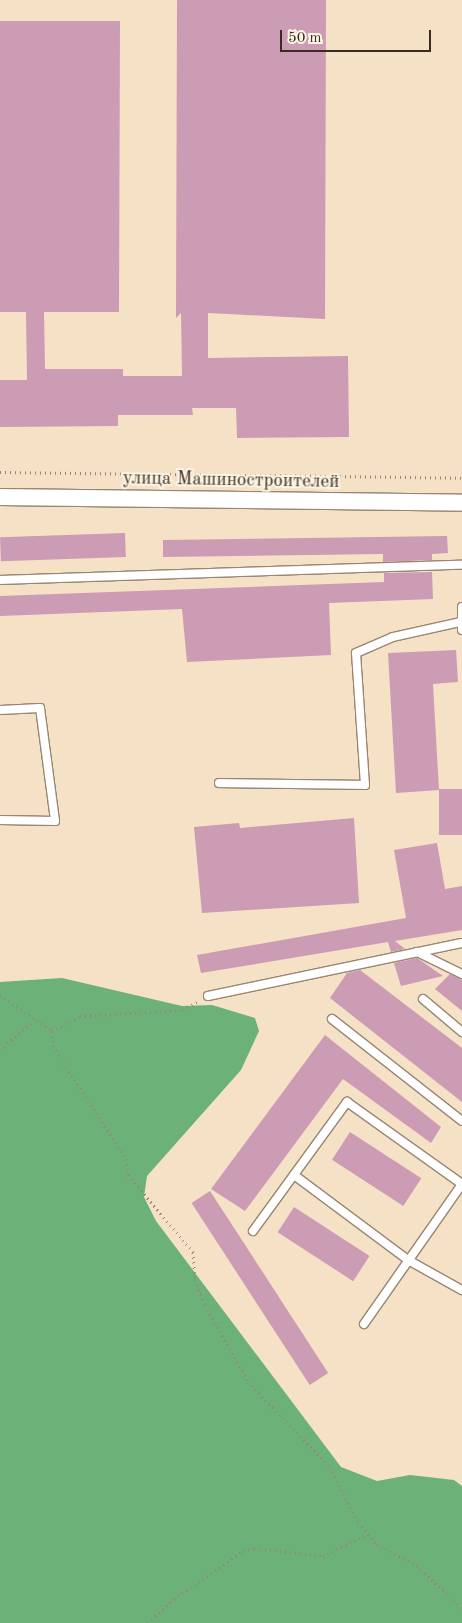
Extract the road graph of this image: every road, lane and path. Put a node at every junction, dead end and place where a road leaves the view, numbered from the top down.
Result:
1 (0, 472) edge
2 (462, 478) edge
3 (0, 497) edge
4 (462, 503) edge
5 (462, 565) edge
6 (0, 580) edge
7 (462, 607) edge
8 (461, 626) edge
9 (0, 710) edge
10 (219, 783) dead end
11 (0, 820) edge
12 (462, 943) edge
13 (417, 952) junction
14 (462, 974) edge
15 (0, 995) edge
16 (208, 996) joint
17 (423, 999) dead end
18 (332, 1019) dead end
19 (34, 1020) junction
20 (52, 1031) junction
21 (462, 1032) edge
22 (0, 1050) edge
23 (462, 1121) edge
24 (294, 1175) junction
25 (462, 1184) edge
26 (253, 1231) dead end
27 (408, 1260) junction
28 (462, 1290) edge
29 (364, 1324) dead end
30 (368, 1535) junction
31 (462, 1608) edge
32 (148, 1623) edge

1 - 2 path
3 - 4 street, улица Машиностроителей
5 - 6 lane
7 - 8 lane
8 - 10 lane
9 - 11 lane
12 - 13 lane
13 - 14 lane
13 - 16 lane
15 - 19 path
16 - 20 path
17 - 21 lane
18 - 23 lane
19 - 20 path
19 - 22 path
20 - 30 path
24 - 25 lane
24 - 26 lane
24 - 27 lane
25 - 27 lane
27 - 28 lane
27 - 29 lane
30 - 31 path
30 - 32 path

